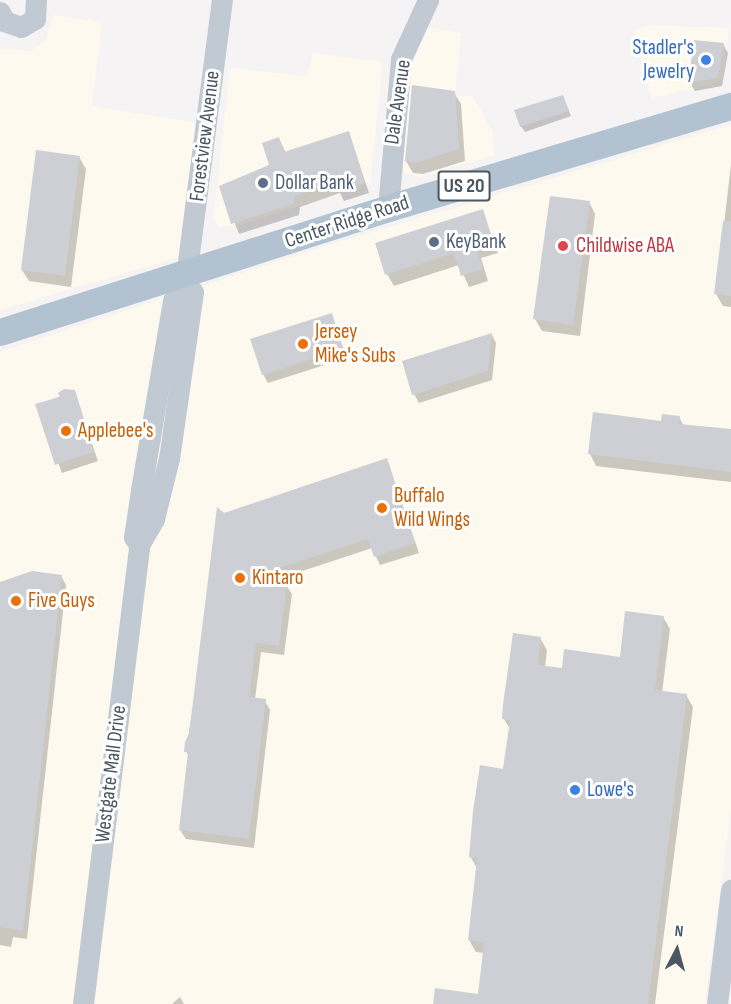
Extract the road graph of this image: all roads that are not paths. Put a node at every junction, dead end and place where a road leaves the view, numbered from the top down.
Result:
1 (36, 0) edge
2 (222, 0) edge
3 (428, 0) edge
4 (0, 12) edge
5 (731, 106) edge
6 (388, 208) junction
7 (186, 278) junction
8 (0, 332) edge
9 (731, 890) edge
10 (83, 1004) edge
11 (717, 1004) edge

1 - 4 street
2 - 7 street, Forestview Avenue
3 - 6 street, Dale Avenue
5 - 6 main road, Center Ridge Road / US 20
6 - 7 main road, Center Ridge Road / US 20
7 - 8 main road, Center Ridge Road / US 20
7 - 10 street, Westgate Mall Drive
9 - 11 street

